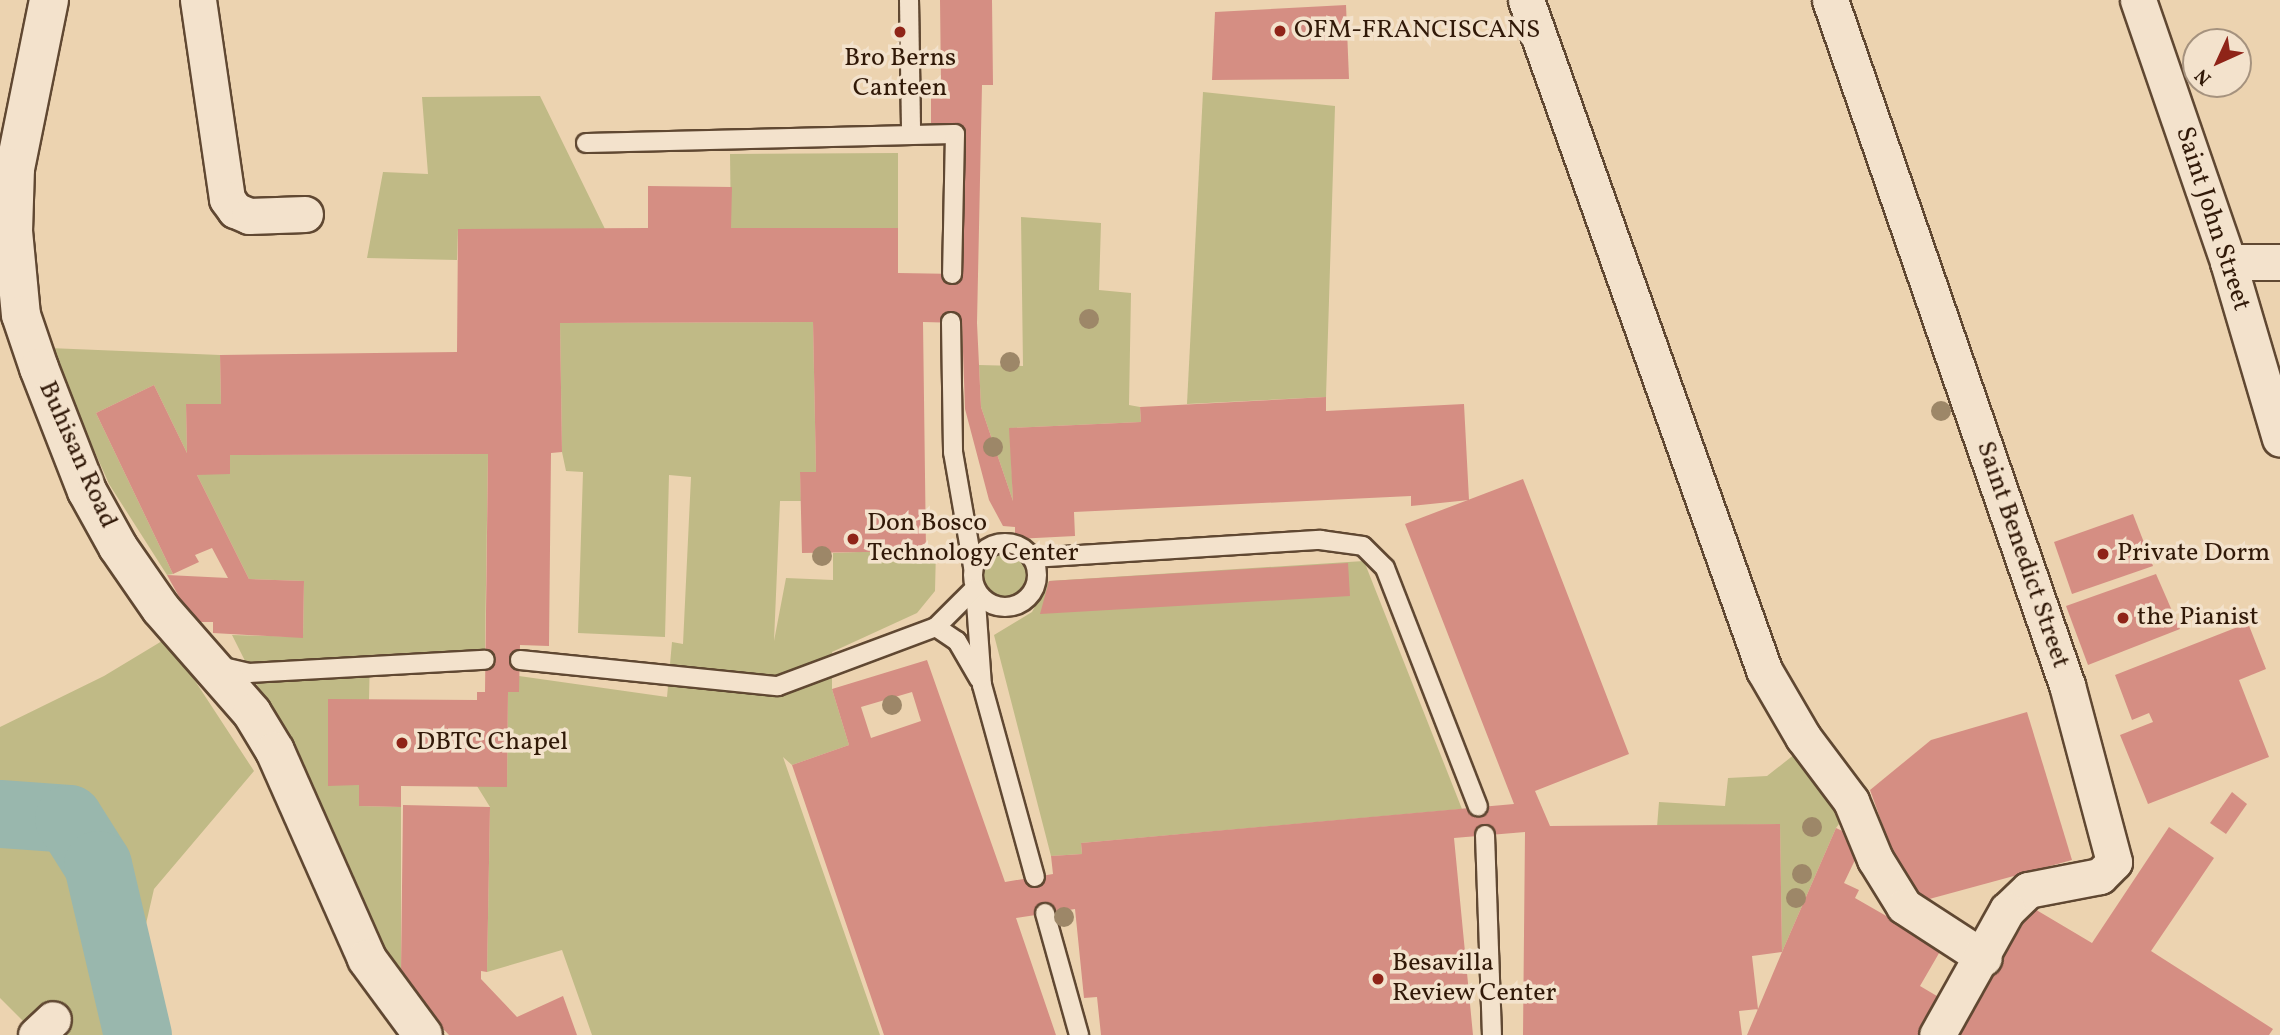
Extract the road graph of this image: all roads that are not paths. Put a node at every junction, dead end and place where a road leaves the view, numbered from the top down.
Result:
1 (49, 0) edge
2 (198, 0) edge
3 (909, 0) edge
4 (1526, 0) edge
5 (1830, 0) edge
6 (2138, 0) edge
7 (911, 134) junction
8 (586, 143) dead end
9 (305, 214) dead end
10 (2228, 262) junction
11 (2280, 262) edge
12 (952, 274) dead end
13 (951, 322) dead end
14 (2280, 439) edge
15 (1032, 558) junction
16 (973, 566) junction
17 (975, 588) junction
18 (936, 627) junction
19 (485, 660) dead end
20 (520, 660) dead end
21 (212, 665) junction
22 (982, 685) junction
23 (1478, 807) dead end
24 (1485, 835) dead end
25 (1035, 877) dead end
26 (1045, 913) dead end
27 (1984, 958) junction
28 (423, 1035) edge
29 (1079, 1035) edge
30 (1493, 1035) edge
31 (1937, 1035) edge

1 - 21 street, Buhisan Road
2 - 9 street
3 - 7 lane
4 - 27 street
5 - 27 street, Saint Benedict Street
6 - 10 street, Saint John Street
7 - 8 lane
7 - 12 lane
10 - 11 street
10 - 14 street, Saint John Street
13 - 16 lane
15 - 16 lane
15 - 17 lane
15 - 23 lane
16 - 17 lane
17 - 18 lane
17 - 22 lane
18 - 20 lane
18 - 22 lane
19 - 21 lane
21 - 28 street, Buhisan Road
22 - 25 lane
24 - 30 lane
26 - 29 lane
27 - 31 street, Saint Benedict Street

